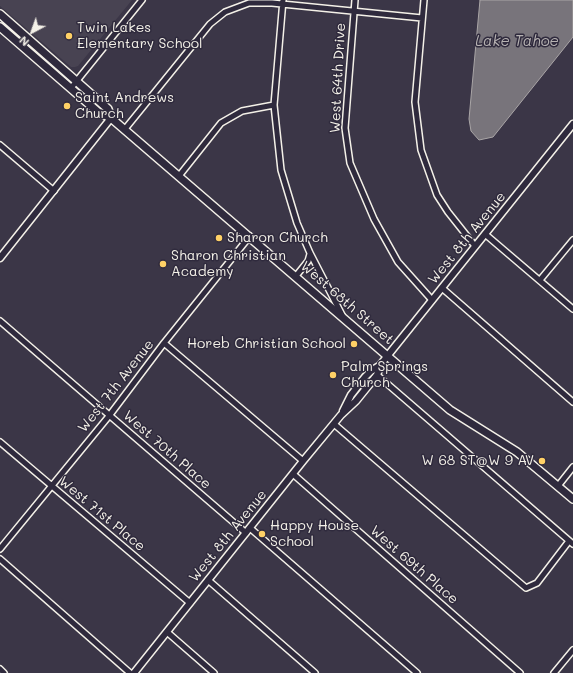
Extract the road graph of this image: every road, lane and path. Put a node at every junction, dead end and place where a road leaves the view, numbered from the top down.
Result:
1 (142, 0) edge
2 (355, 0) edge
3 (424, 0) edge
4 (283, 3) edge
5 (354, 11) junction
6 (0, 14) edge
7 (422, 18) junction
8 (0, 27) edge
9 (77, 80) junction
10 (71, 88) junction
11 (274, 105) junction
12 (111, 118) junction
13 (573, 124) edge
14 (124, 129) junction
15 (0, 145) edge
16 (179, 176) junction
17 (54, 191) junction
18 (485, 234) junction
19 (250, 236) junction
20 (573, 240) edge
21 (475, 246) junction
22 (310, 253) junction
23 (0, 258) edge
24 (296, 276) junction
25 (540, 280) junction
26 (442, 288) junction
27 (432, 300) junction
28 (573, 309) edge
29 (342, 316) junction
30 (0, 321) edge
31 (164, 343) junction
32 (388, 355) junction
33 (379, 366) junction
34 (376, 375) junction
35 (573, 402) edge
36 (341, 415) junction
37 (109, 416) junction
38 (334, 424) junction
39 (0, 442) edge
40 (303, 461) junction
41 (573, 467) edge
42 (293, 474) junction
43 (51, 486) junction
44 (558, 486) junction
45 (573, 499) edge
46 (248, 531) junction
47 (571, 543) edge
48 (0, 549) edge
49 (0, 559) edge
50 (208, 580) junction
51 (190, 604) junction
52 (167, 632) junction
53 (573, 650) edge
54 (0, 669) edge
55 (4, 673) edge
56 (130, 673) edge
57 (134, 673) edge
58 (214, 673) edge
59 (315, 673) edge
60 (417, 673) edge
61 (520, 673) edge
62 (554, 673) edge

1 - 9 street
2 - 5 street, West 64th Drive
3 - 7 street
4 - 5 street
4 - 11 street
4 - 14 street
5 - 7 street
5 - 27 street, West 64th Drive
6 - 9 main road, West 68th Street
7 - 21 street
8 - 10 main road, West 68th Street
9 - 10 street
9 - 12 main road, West 68th Street
10 - 12 main road, West 68th Street
11 - 16 street
11 - 22 street
12 - 14 main road, West 68th Street
12 - 17 street
13 - 18 street, West 8th Avenue
14 - 16 main road, West 68th Street
15 - 17 street
16 - 19 main road, West 68th Street
17 - 23 street
18 - 21 street, West 8th Avenue
18 - 25 street
19 - 24 main road, West 68th Street
19 - 31 street, West 7th Avenue
20 - 25 street
21 - 26 street, West 8th Avenue
22 - 24 street
22 - 29 street
24 - 29 main road, West 68th Street
25 - 28 street
26 - 27 street, West 8th Avenue
26 - 35 street
27 - 32 street, West 8th Avenue
29 - 32 main road, West 68th Street
30 - 37 street, West 70th Place
31 - 37 street, West 7th Avenue
31 - 40 street
32 - 33 street, West 8th Avenue
32 - 44 main road, West 68th Street
33 - 34 street, West 8th Avenue
33 - 36 street, West 8th Avenue
34 - 36 street, West 8th Avenue
34 - 47 street
36 - 38 street, West 8th Avenue
37 - 43 street, West 7th Avenue
37 - 46 street, West 70th Place
38 - 40 street, West 8th Avenue
38 - 47 street
39 - 43 street, West 71st Place
40 - 42 street, West 8th Avenue
41 - 44 street
42 - 46 street, West 8th Avenue
42 - 61 street, West 69th Place
43 - 48 street, West 7th Avenue
43 - 51 street, West 71st Place
44 - 45 main road, West 68th Street
46 - 50 street, West 8th Avenue
46 - 60 street, West 70th Place
49 - 56 street
50 - 51 street, West 8th Avenue
50 - 59 street
51 - 52 street, West 8th Avenue
52 - 57 street, West 8th Avenue
52 - 58 street
53 - 62 street
54 - 55 street

